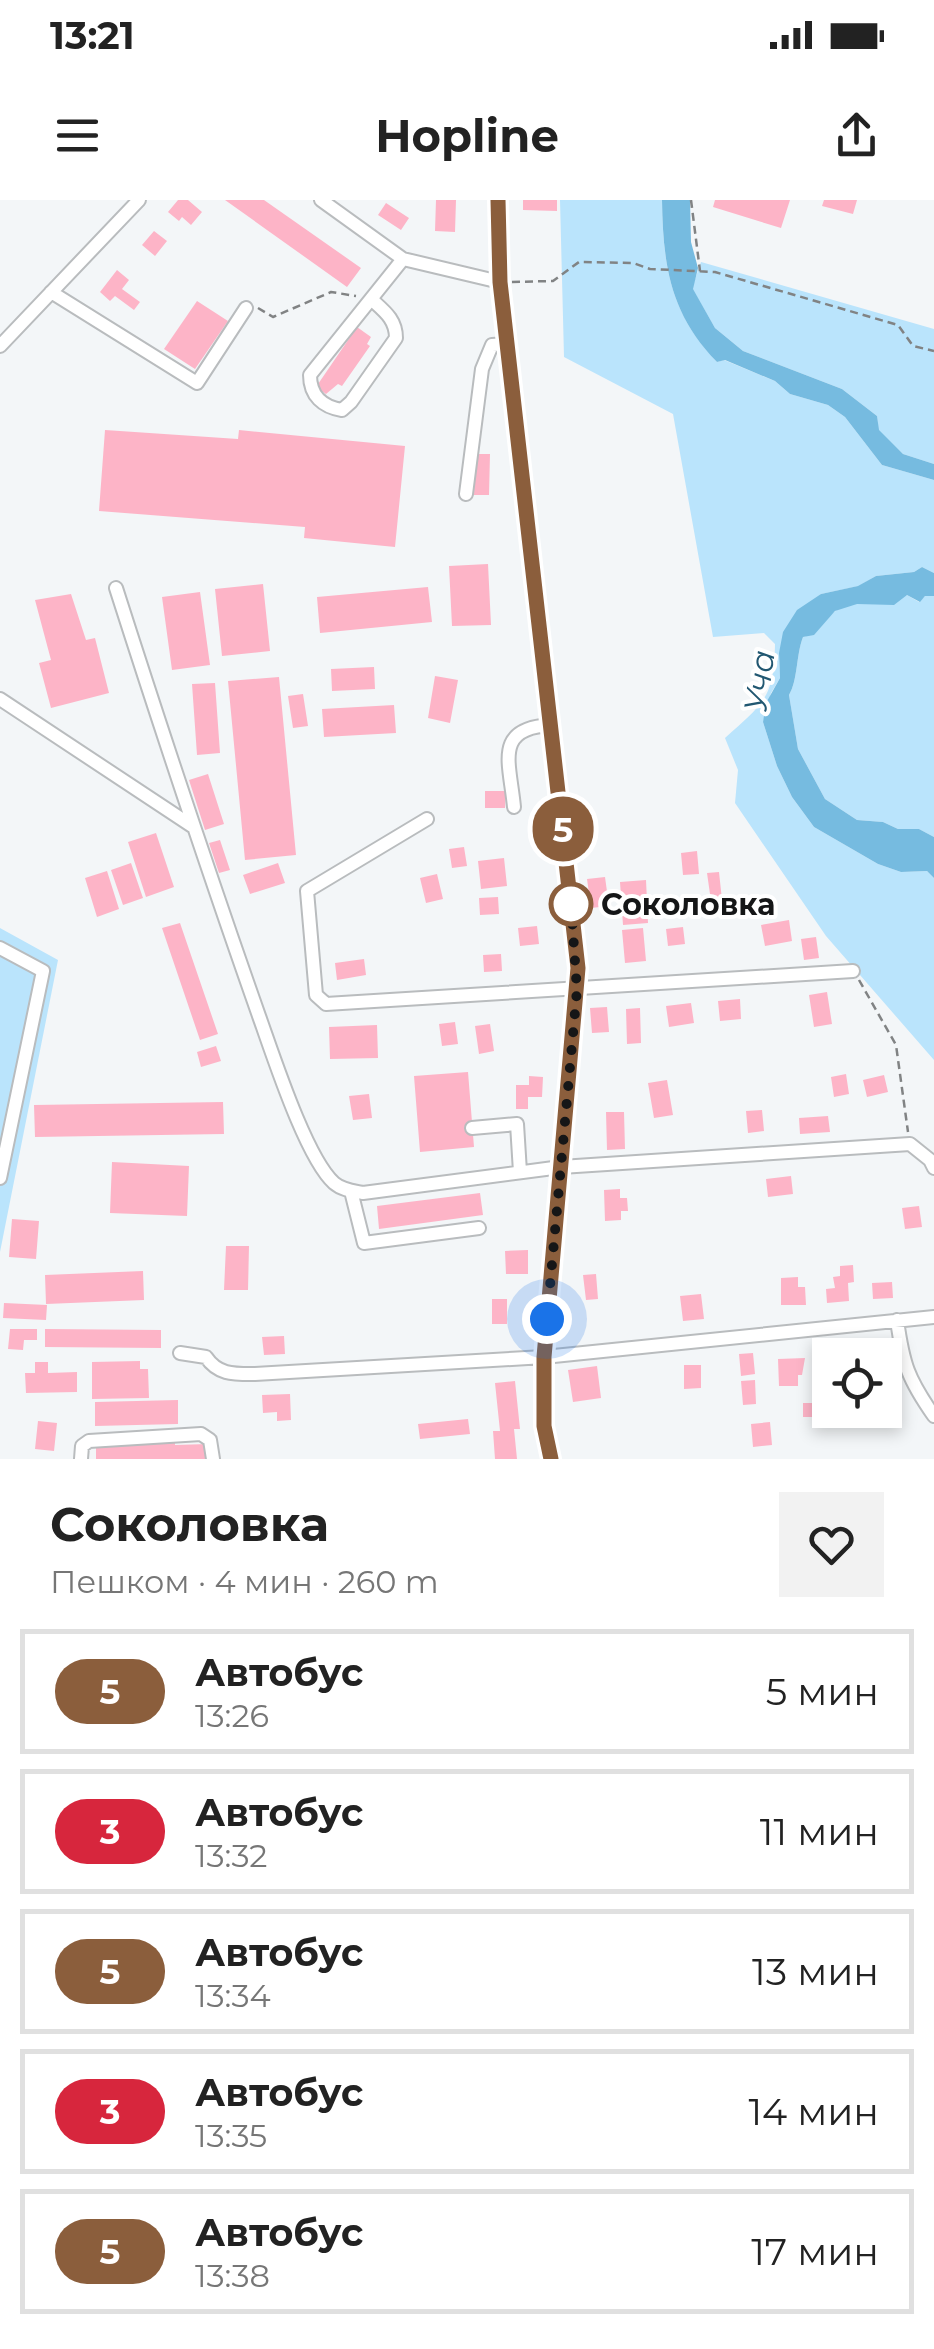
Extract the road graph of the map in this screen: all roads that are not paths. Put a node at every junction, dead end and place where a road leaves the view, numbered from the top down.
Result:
1 (139, 200) edge
2 (321, 200) edge
3 (498, 200) edge
4 (403, 259) junction
5 (500, 282) junction
6 (51, 292) junction
7 (371, 299) junction
8 (246, 308) road end
9 (507, 344) junction
10 (0, 346) edge
11 (466, 494) dead end
12 (116, 588) dead end
13 (0, 700) edge
14 (551, 725) junction
15 (514, 806) dead end
16 (427, 819) dead end
17 (192, 826) junction
18 (0, 948) edge
19 (853, 970) road end
20 (577, 990) junction
21 (472, 1128) dead end
22 (561, 1167) junction
23 (934, 1168) edge
24 (520, 1172) junction
25 (0, 1178) edge
26 (351, 1191) junction
27 (479, 1228) dead end
28 (934, 1317) edge
29 (897, 1320) junction
30 (180, 1353) dead end
31 (544, 1357) junction
32 (934, 1416) edge
33 (81, 1459) edge
34 (213, 1459) edge
35 (552, 1459) edge

1 - 6 street
2 - 4 street
3 - 5 street
4 - 5 street
4 - 7 street
5 - 9 street
6 - 8 street
6 - 10 street
7 - 7 street
9 - 11 street
9 - 14 street
12 - 17 street
13 - 17 street
14 - 15 street
14 - 20 street
16 - 20 street
17 - 26 street
18 - 25 street
19 - 20 street
20 - 22 street
21 - 24 street
22 - 23 street
22 - 24 street
22 - 31 street
24 - 26 street
26 - 27 street
28 - 29 street
29 - 31 street
29 - 32 street
30 - 31 street
31 - 35 street
33 - 34 street

